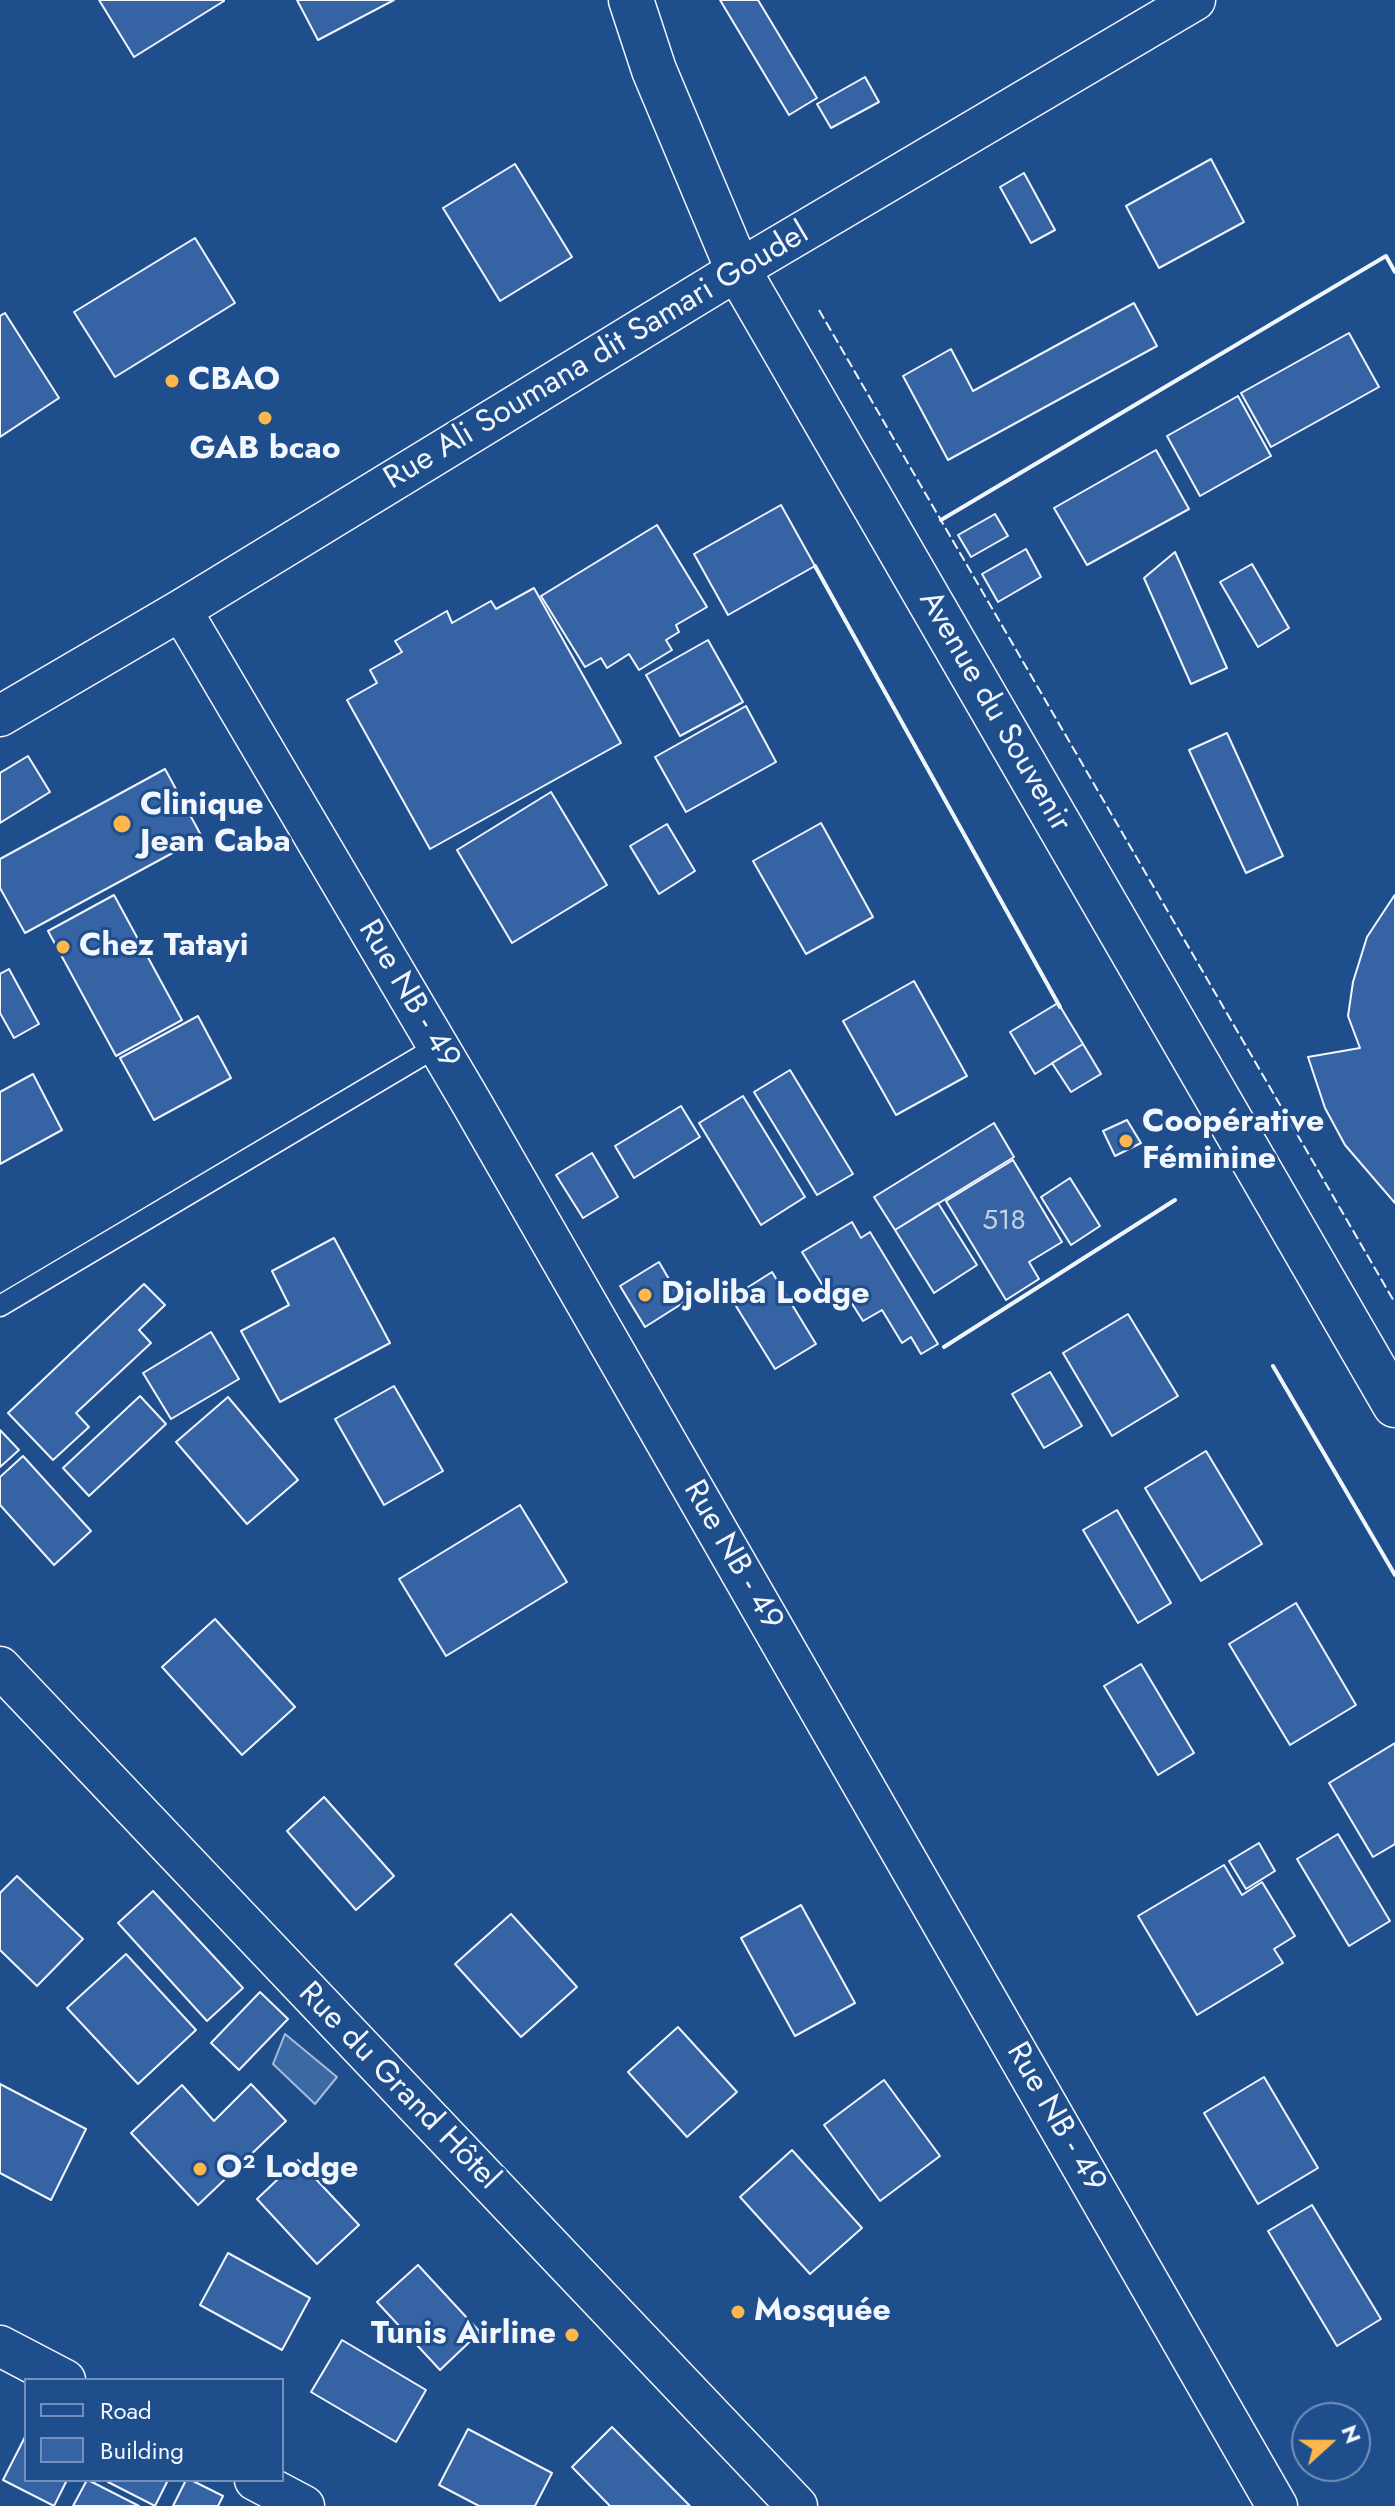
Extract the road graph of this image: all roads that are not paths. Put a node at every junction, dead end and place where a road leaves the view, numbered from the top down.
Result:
1 (631, 0) edge
2 (1195, 0) edge
3 (738, 270) junction
4 (181, 610) junction
5 (0, 716) edge
6 (438, 1046) junction
7 (0, 1306) edge
8 (1395, 1405) edge
9 (0, 1667) edge
10 (0, 2346) edge
11 (61, 2378) edge
12 (259, 2482) edge
13 (304, 2506) edge
14 (797, 2506) edge
15 (1277, 2506) edge

1 - 3 main road, Avenue du Souvenir
2 - 3 street, Rue Ali Soumana dit Samari Goudel
3 - 4 street, Rue Ali Soumana dit Samari Goudel
3 - 8 main road, Avenue du Souvenir
4 - 5 street, Rue Ali Soumana dit Samari Goudel
4 - 6 street, Rue NB - 49
6 - 7 lane
6 - 15 street, Rue NB - 49
9 - 14 street, Rue du Grand Hôtel
10 - 11 street
12 - 13 street

